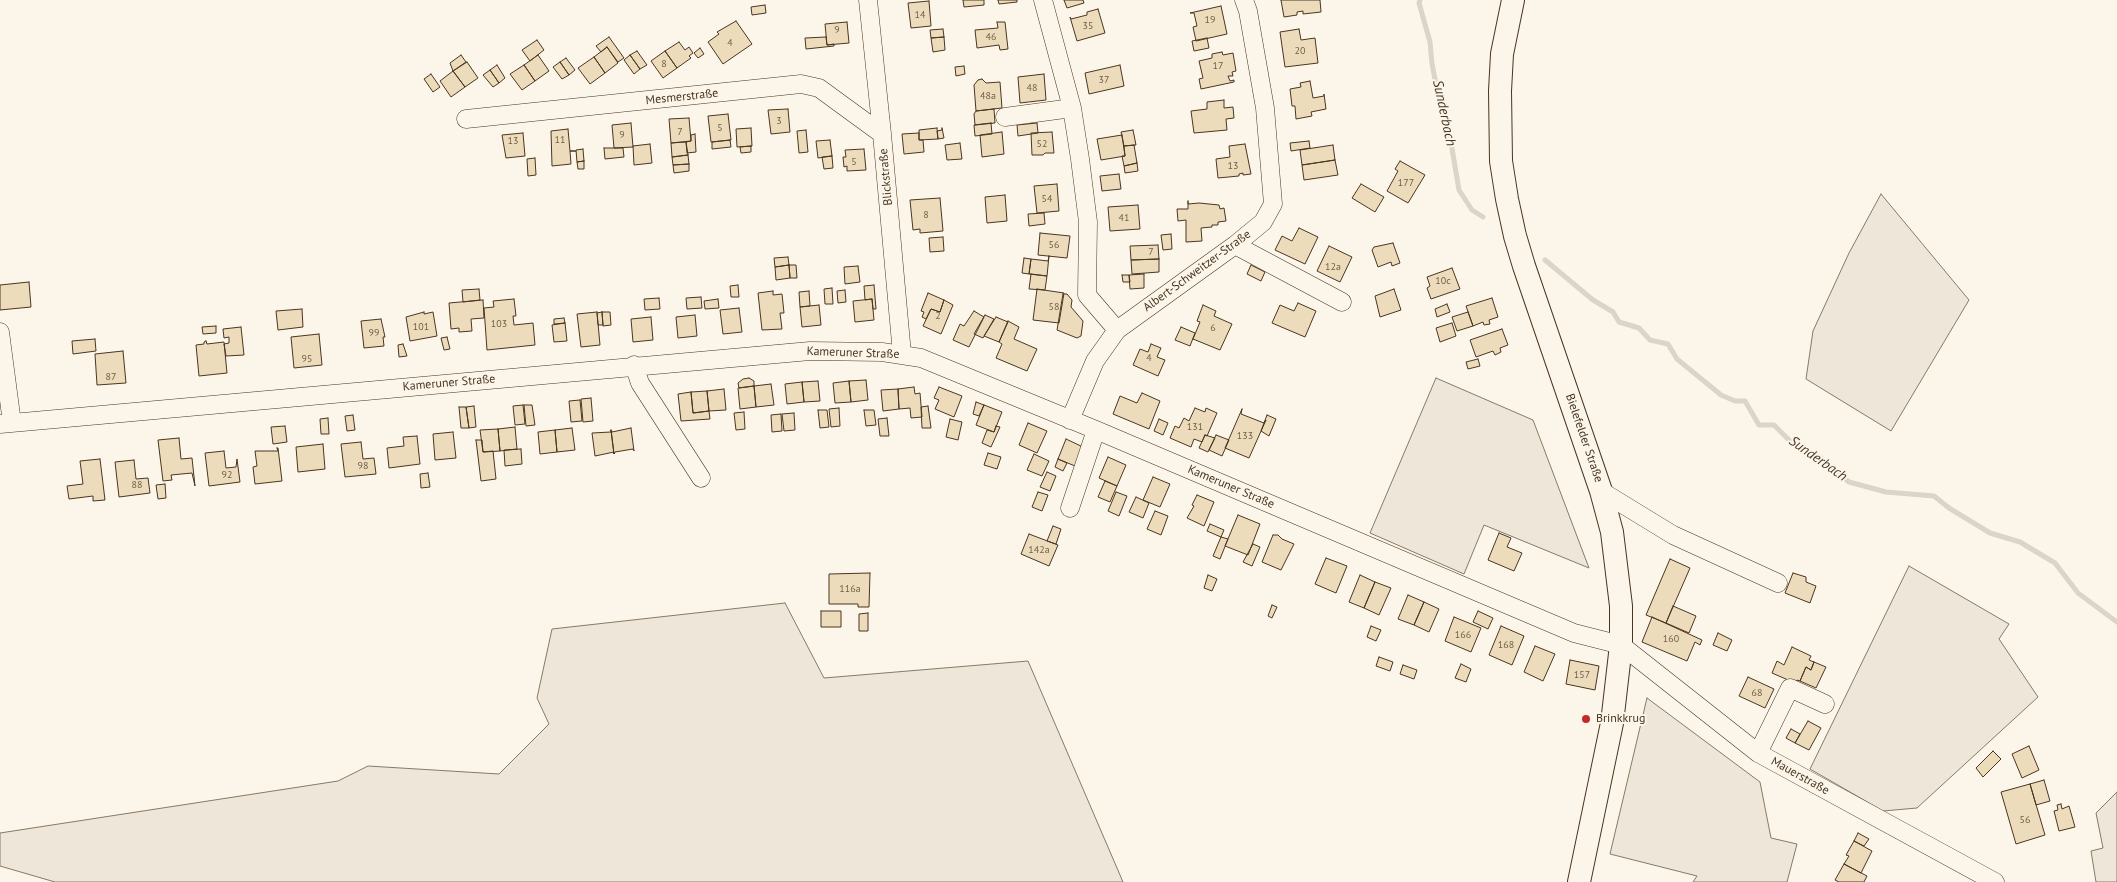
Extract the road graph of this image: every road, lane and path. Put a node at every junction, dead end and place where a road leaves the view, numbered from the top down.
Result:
1 (868, 0) edge
2 (1043, 0) edge
3 (1244, 0) edge
4 (1512, 0) edge
5 (1072, 108) junction
6 (1005, 117) dead end
7 (466, 119) dead end
8 (882, 134) junction
9 (1235, 245) junction
10 (1342, 302) dead end
11 (1117, 330) junction
12 (0, 332) edge
13 (902, 354) junction
14 (634, 365) junction
15 (1070, 420) junction
16 (6, 424) edge
17 (1096, 430) junction
18 (701, 478) dead end
19 (1602, 490) junction
20 (1070, 508) dead end
21 (1778, 583) dead end
22 (1621, 645) junction
23 (1825, 704) dead end
24 (1758, 753) junction
25 (1579, 882) edge
26 (1995, 882) edge

1 - 8 street, Blickstraße
2 - 5 street
3 - 9 street, Albert-Schweitzer-Straße
4 - 19 main road, Bielefelder Straße
5 - 6 street
5 - 11 street
7 - 8 street, Mesmerstraße
8 - 13 street, Blickstraße
9 - 10 street
9 - 11 street, Albert-Schweitzer-Straße
11 - 15 street, Albert-Schweitzer-Straße
12 - 16 street
13 - 14 street, Kameruner Straße
13 - 15 street, Kameruner Straße
14 - 16 street, Kameruner Straße
14 - 18 street
15 - 17 street, Kameruner Straße
17 - 20 street
17 - 22 street, Kameruner Straße
19 - 21 street
19 - 22 main road, Bielefelder Straße
22 - 24 street, Mauerstraße
22 - 25 main road, Bielefelder Straße
23 - 24 street
24 - 26 street, Mauerstraße

